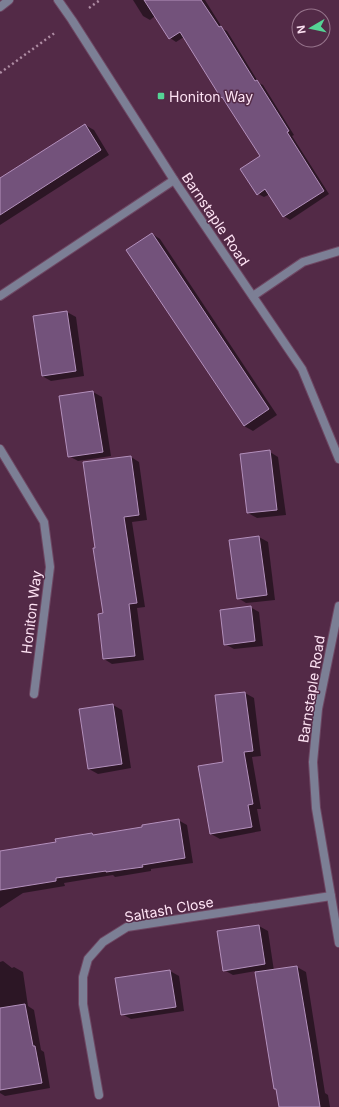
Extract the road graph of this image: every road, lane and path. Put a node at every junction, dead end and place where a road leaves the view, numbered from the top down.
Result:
1 (9, 0) edge
2 (58, 0) edge
3 (100, 0) edge
4 (0, 7) edge
5 (72, 20) junction
6 (0, 73) edge
7 (174, 180) junction
8 (339, 251) edge
9 (0, 296) edge
10 (253, 296) junction
11 (0, 449) edge
12 (339, 459) edge
13 (339, 606) edge
14 (34, 694) dead end
15 (331, 896) junction
16 (339, 943) edge
17 (99, 1095) dead end

1 - 4 street
2 - 5 street, Barnstaple Road
3 - 5 path
5 - 6 path
5 - 7 street, Barnstaple Road
7 - 9 street
7 - 10 street, Barnstaple Road
8 - 10 street
10 - 12 street, Barnstaple Road
11 - 14 street, Honiton Way
13 - 15 street, Barnstaple Road
15 - 16 street, Barnstaple Road
15 - 17 street, Saltash Close

